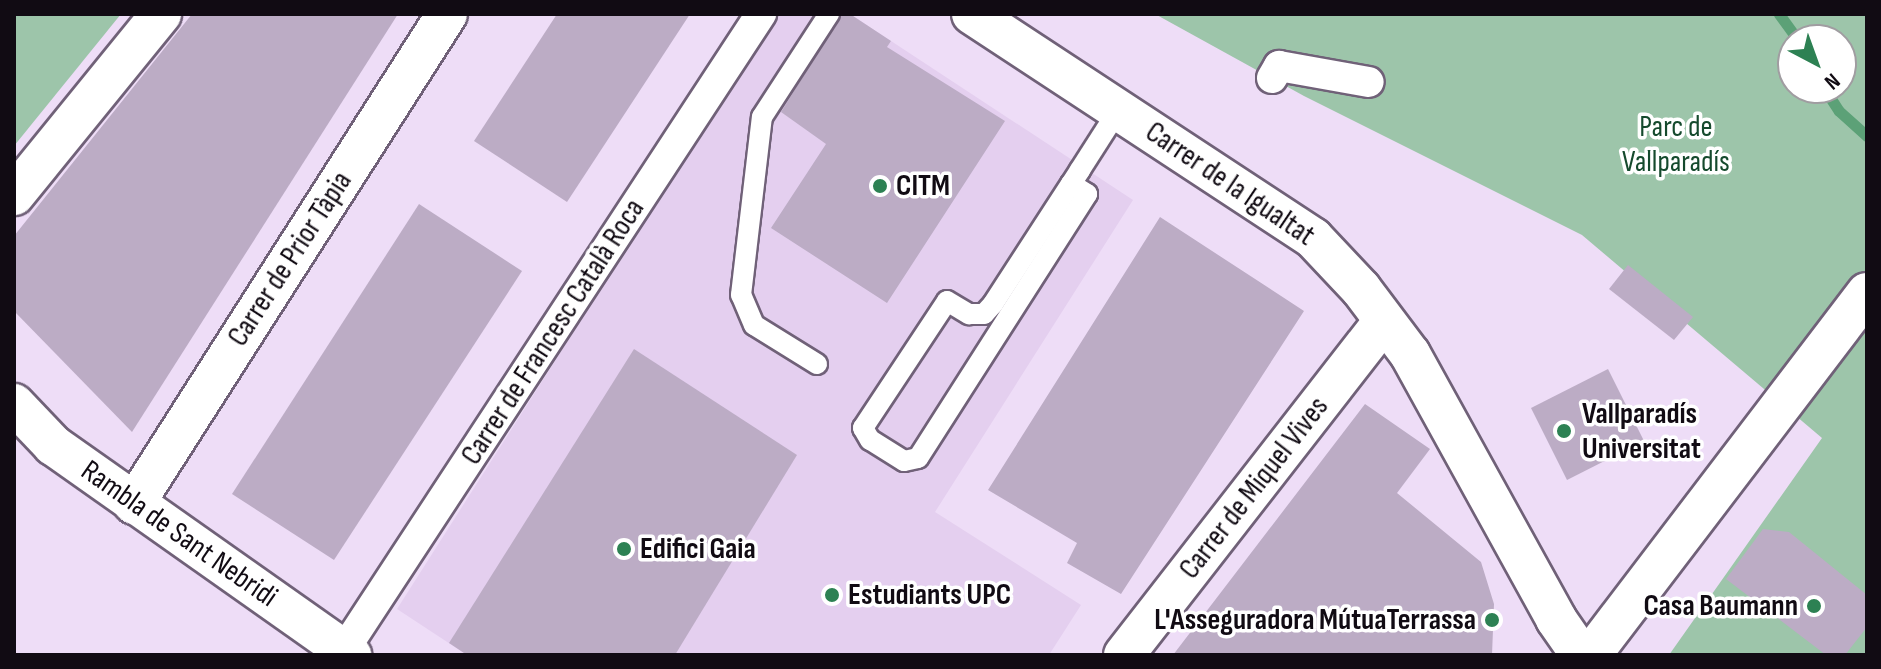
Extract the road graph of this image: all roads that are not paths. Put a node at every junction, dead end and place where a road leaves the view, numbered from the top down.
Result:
1 (161, 14) edge
2 (447, 14) edge
3 (761, 14) edge
4 (829, 14) edge
5 (972, 14) edge
6 (1272, 78) dead end
7 (1369, 82) dead end
8 (1119, 109) junction
9 (1071, 184) junction
10 (14, 195) edge
11 (1867, 293) edge
12 (1384, 321) junction
13 (817, 364) dead end
14 (14, 404) edge
15 (134, 504) junction
16 (348, 653) edge
17 (1124, 655) edge
18 (1581, 655) edge
19 (1591, 655) edge

1 - 10 street
2 - 15 street, Carrer de Prior Tàpia
3 - 16 street, Carrer de Francesc Català Roca
4 - 13 lane
5 - 8 street, Carrer de la Igualtat
6 - 7 street
8 - 9 lane
8 - 12 street, Carrer de la Igualtat
9 - 9 lane
11 - 19 street
12 - 17 street, Carrer de Miquel Vives
12 - 18 street, Carrer de la Igualtat
14 - 15 street, Rambla de Sant Nebridi
15 - 16 street, Rambla de Sant Nebridi

